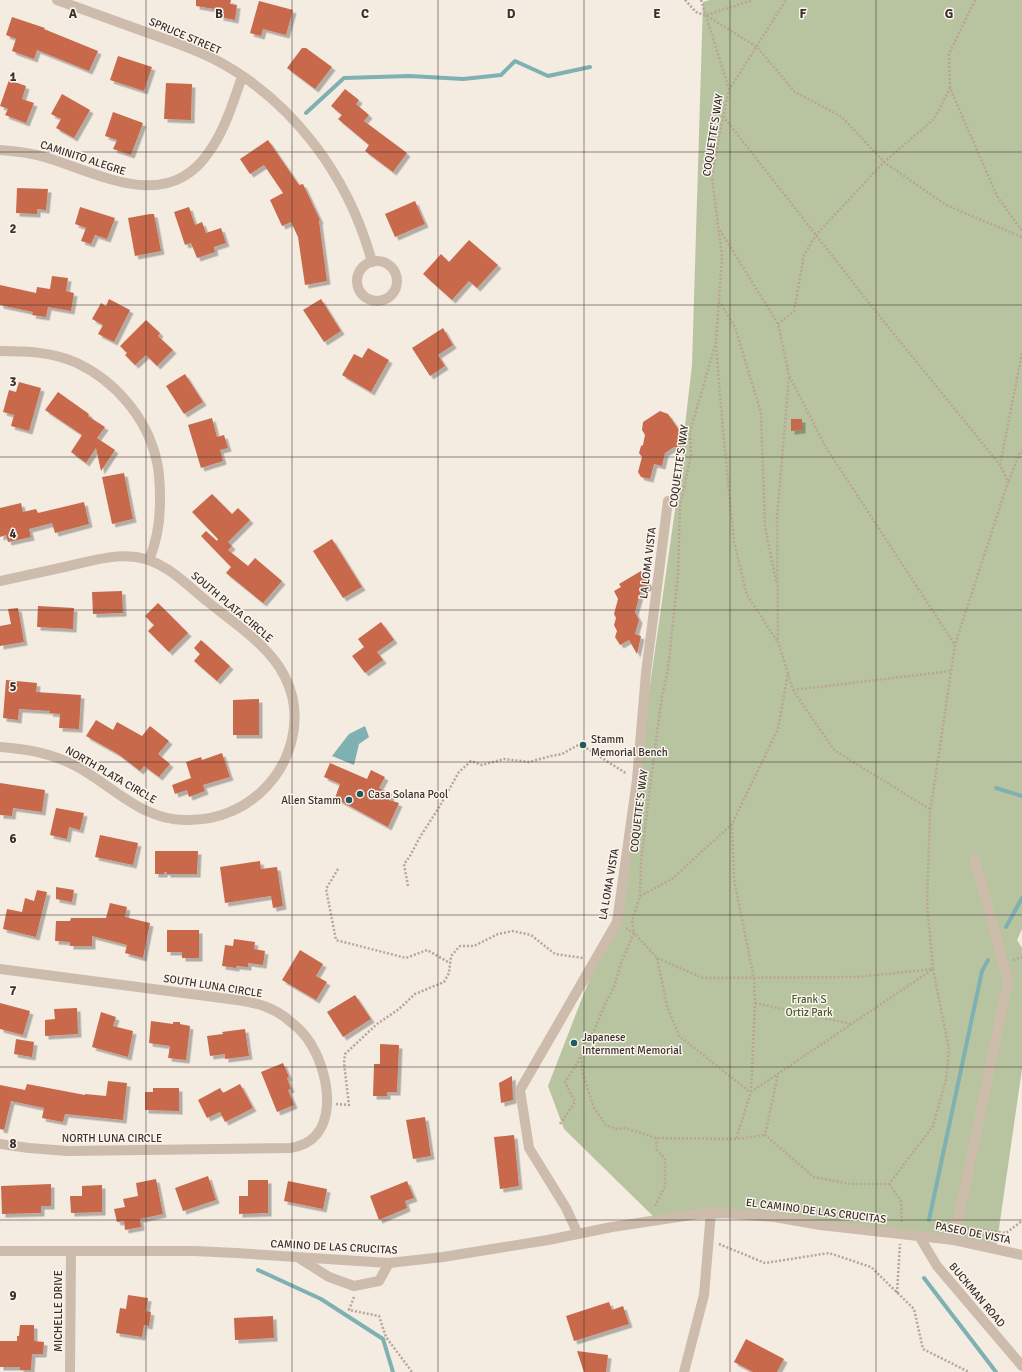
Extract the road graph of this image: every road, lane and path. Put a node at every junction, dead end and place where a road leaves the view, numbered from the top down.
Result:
1 (57, 0) edge
2 (685, 0) edge
3 (701, 0) edge
4 (753, 0) edge
5 (786, 0) edge
6 (975, 0) edge
7 (707, 16) junction
8 (757, 47) junction
9 (242, 77) junction
10 (950, 88) junction
11 (729, 90) junction
12 (723, 116) junction
13 (0, 150) edge
14 (884, 162) junction
15 (719, 229) junction
16 (1022, 231) edge
17 (816, 235) junction
18 (1022, 237) edge
19 (372, 262) dead end
20 (719, 301) junction
21 (778, 324) junction
22 (716, 342) junction
23 (0, 351) edge
24 (1022, 353) edge
25 (789, 375) junction
26 (1022, 452) edge
27 (1000, 465) junction
28 (1008, 482) junction
29 (668, 501) dead end
30 (149, 560) junction
31 (0, 581) edge
32 (777, 586) junction
33 (778, 642) junction
34 (955, 645) junction
35 (951, 671) junction
36 (788, 673) junction
37 (793, 690) junction
38 (0, 747) edge
39 (638, 780) junction
40 (931, 810) junction
41 (233, 811) joint
42 (732, 824) junction
43 (975, 860) dead end
44 (338, 869) dead end
45 (408, 886) dead end
46 (640, 896) junction
47 (634, 933) junction
48 (657, 958) junction
49 (596, 959) junction
50 (450, 964) junction
51 (0, 968) edge
52 (933, 969) junction
53 (754, 979) junction
54 (755, 1004) junction
55 (851, 1024) junction
56 (580, 1057) junction
57 (778, 1074) junction
58 (751, 1092) junction
59 (327, 1103) junction
60 (560, 1124) dead end
61 (765, 1135) junction
62 (656, 1138) junction
63 (736, 1139) junction
64 (0, 1144) edge
65 (224, 1149) joint
66 (889, 1184) junction
67 (655, 1206) dead end
68 (711, 1212) junction
69 (1022, 1221) edge
70 (902, 1224) dead end
71 (956, 1226) junction
72 (578, 1234) junction
73 (709, 1236) junction
74 (919, 1236) junction
75 (954, 1240) junction
76 (900, 1243) dead end
77 (70, 1251) junction
78 (0, 1252) edge
79 (1022, 1254) edge
80 (297, 1257) junction
81 (389, 1263) junction
82 (354, 1286) junction
83 (897, 1293) junction
84 (1022, 1366) edge
85 (70, 1372) edge
86 (412, 1372) edge
87 (684, 1372) edge
88 (969, 1372) edge

1 - 9 street, SPRUCE STREET
2 - 7 path
3 - 7 path
4 - 7 path
5 - 8 path
6 - 10 path
7 - 8 path
7 - 11 path
8 - 11 path
8 - 14 path
9 - 13 street, CAMINITO ALEGRE
9 - 19 street, SPRUCE STREET
10 - 14 path
10 - 16 path
11 - 12 path, COQUETTE'S WAY
12 - 15 path, COQUETTE'S WAY
12 - 17 path
14 - 17 path
14 - 18 path
15 - 20 path, COQUETTE'S WAY
15 - 21 path
17 - 21 path
17 - 27 path
20 - 22 path, COQUETTE'S WAY
20 - 32 path
21 - 25 path
22 - 33 path
22 - 46 path, COQUETTE'S WAY
23 - 30 street
24 - 27 path
25 - 32 path
25 - 34 path
26 - 28 path
27 - 28 path
28 - 34 path
29 - 39 street, LA LOMA VISTA
30 - 31 street, SOUTH PLATA CIRCLE
30 - 41 street, SOUTH PLATA CIRCLE
32 - 33 path
33 - 36 path
34 - 35 path
35 - 37 path
35 - 40 path
36 - 37 path
36 - 42 path
37 - 40 path
38 - 41 street, NORTH PLATA CIRCLE
39 - 45 path
39 - 49 street, LA LOMA VISTA
40 - 52 path
42 - 46 path
42 - 53 path
43 - 71 street
44 - 50 path
46 - 47 path, COQUETTE'S WAY
47 - 48 path
47 - 56 path
48 - 53 path
48 - 58 path
49 - 50 path
49 - 72 street, LA LOMA VISTA
50 - 59 path
51 - 59 street, SOUTH LUNA CIRCLE
52 - 53 path
52 - 55 path
52 - 66 path
53 - 54 path
54 - 55 path
54 - 58 path
55 - 57 path
56 - 60 path
56 - 62 path
57 - 58 path
57 - 61 path
58 - 63 path
59 - 65 street, SOUTH LUNA CIRCLE
61 - 63 path
61 - 66 path
62 - 63 path
62 - 67 path
64 - 65 street, NORTH LUNA CIRCLE
66 - 70 path
68 - 72 street, CAMINO DE LAS CRUCITAS
68 - 73 street
68 - 74 street, EL CAMINO DE LAS CRUCITAS
69 - 71 path
71 - 75 street
72 - 81 street, CAMINO DE LAS CRUCITAS
73 - 83 path
73 - 87 street
74 - 75 street, PASEO DE VISTA
74 - 84 street, BUCKMAN ROAD
75 - 79 street, PASEO DE VISTA
76 - 83 path
77 - 78 street, CAMINO DE LAS CRUCITAS
77 - 80 street, CAMINO DE LAS CRUCITAS
77 - 85 street, MICHELLE DRIVE
80 - 81 street, CAMINO DE LAS CRUCITAS
80 - 82 street
81 - 82 street
82 - 86 path
83 - 88 path

